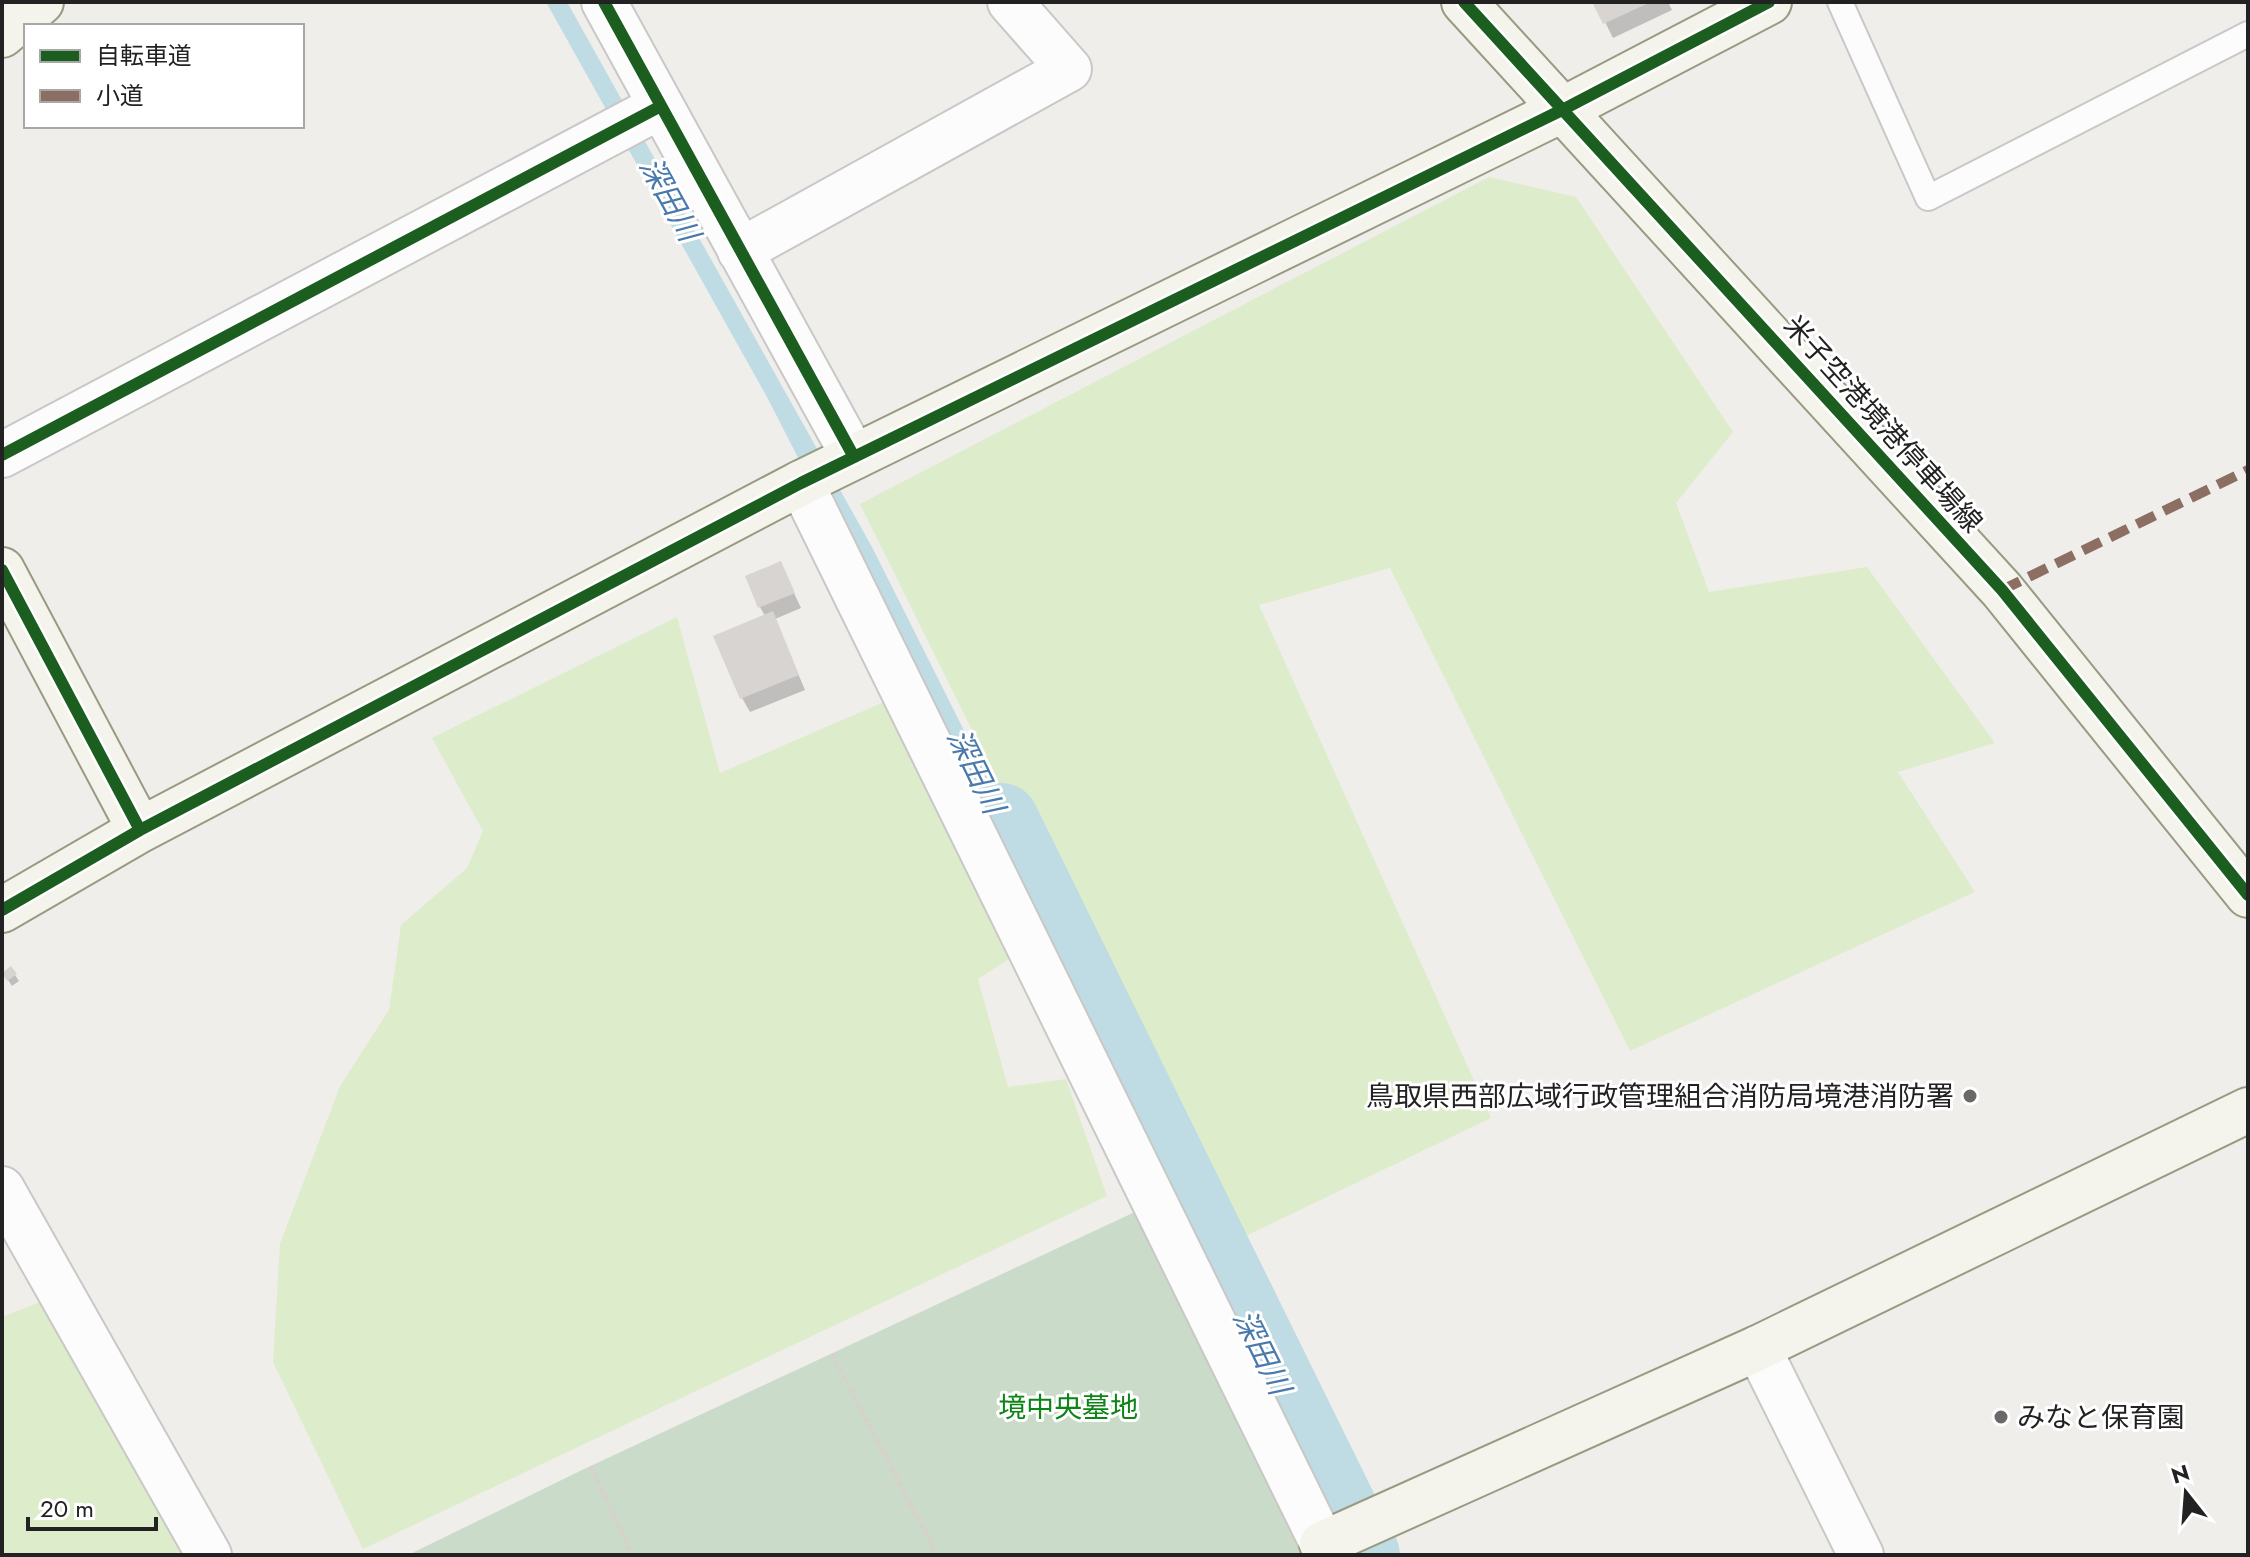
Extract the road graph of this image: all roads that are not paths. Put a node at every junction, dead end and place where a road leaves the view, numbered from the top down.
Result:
1 (41, 2) edge
2 (604, 2) edge
3 (1010, 2) edge
4 (1464, 2) edge
5 (1840, 2) edge
6 (1751, 6) edge
7 (2248, 34) edge
8 (2, 35) edge
9 (661, 106) junction
10 (1562, 110) junction
11 (740, 251) junction
12 (2, 455) edge
13 (854, 457) junction
14 (801, 483) junction
15 (2, 570) edge
16 (140, 830) junction
17 (2248, 895) edge
18 (2, 910) edge
19 (2248, 1110) edge
20 (2, 1189) edge
21 (1758, 1348) junction
22 (1325, 1549) edge
23 (209, 1555) edge
24 (1861, 1555) edge

1 - 8 street
2 - 9 street
3 - 11 street
4 - 10 street, 米子空港境港停車場線
5 - 7 lane
6 - 10 street
9 - 11 street
9 - 12 street
10 - 13 street
10 - 17 street, 米子空港境港停車場線
11 - 13 street
13 - 14 street
14 - 16 street
14 - 22 street
15 - 16 street
16 - 18 street
19 - 21 street
20 - 23 street
21 - 22 street
21 - 24 street

